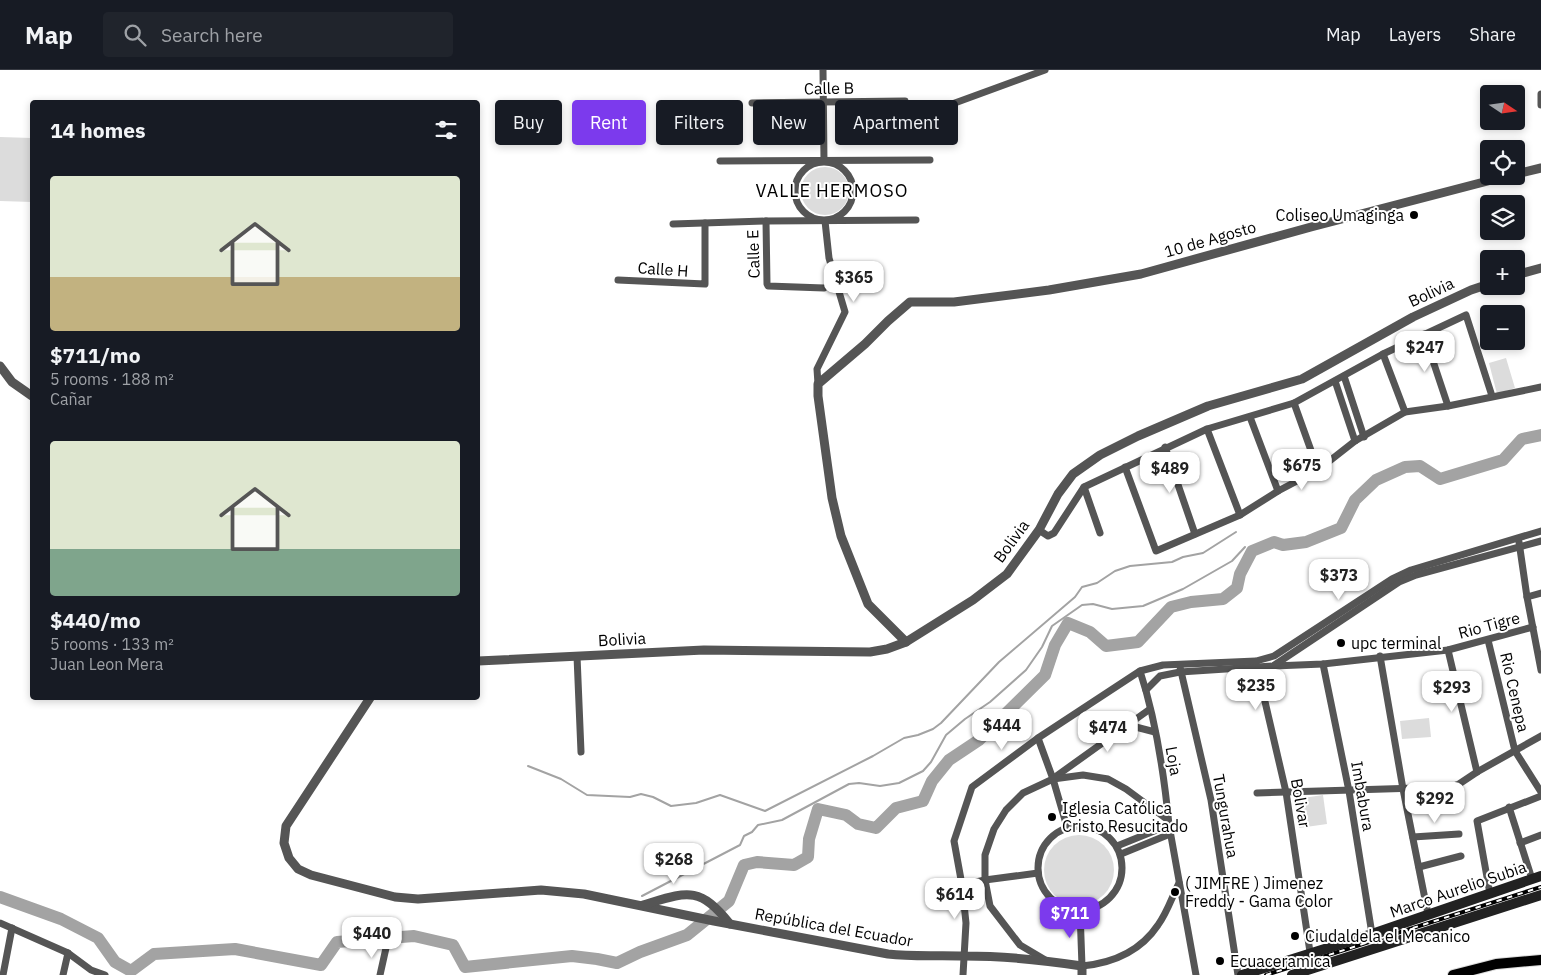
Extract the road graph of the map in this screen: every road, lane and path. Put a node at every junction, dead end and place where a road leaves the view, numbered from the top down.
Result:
1 (824, 70) edge
2 (1045, 70) edge
3 (1541, 94) edge
4 (824, 100) edge
5 (958, 102) edge
6 (1541, 105) edge
7 (824, 145) edge
8 (930, 160) dead end
9 (824, 161) junction
10 (720, 162) dead end
11 (1541, 168) edge
12 (1525, 172) edge
13 (1480, 183) edge
14 (916, 220) dead end
15 (766, 221) junction
16 (825, 221) junction
17 (673, 224) dead end
18 (705, 224) junction
19 (1541, 268) edge
20 (1525, 272) edge
21 (618, 280) dead end
22 (1480, 287) edge
23 (824, 288) dead end
24 (1424, 334) junction
25 (1383, 354) junction
26 (1, 371) edge
27 (1344, 376) junction
28 (1335, 381) junction
29 (818, 384) junction
30 (1541, 387) edge
31 (30, 395) edge
32 (1492, 396) junction
33 (1294, 403) junction
34 (1448, 406) junction
35 (1355, 410) junction
36 (1405, 412) junction
37 (1346, 413) junction
38 (1250, 417) junction
39 (1207, 429) junction
40 (1364, 436) junction
41 (1355, 441) junction
42 (1165, 447) junction
43 (1125, 467) junction
44 (1318, 470) junction
45 (1084, 487) junction
46 (1278, 491) junction
47 (1240, 515) junction
48 (1039, 530) junction
49 (1541, 531) edge
50 (1100, 533) dead end
51 (1195, 534) junction
52 (1518, 537) junction
53 (1541, 541) edge
54 (1520, 546) junction
55 (1541, 593) edge
56 (1527, 596) junction
57 (1533, 627) junction
58 (1488, 640) junction
59 (906, 642) junction
60 (1448, 650) junction
61 (1539, 653) edge
62 (577, 656) junction
63 (1380, 656) junction
64 (480, 660) edge
65 (1256, 664) junction
66 (1323, 664) junction
67 (1273, 666) junction
68 (1180, 668) junction
69 (1140, 670) junction
70 (1541, 670) edge
71 (1146, 690) junction
72 (369, 700) edge
73 (1150, 709) junction
74 (1128, 725) junction
75 (1155, 732) junction
76 (1541, 736) edge
77 (1038, 738) junction
78 (1515, 751) junction
79 (581, 752) dead end
80 (1477, 772) junction
81 (1053, 778) junction
82 (1403, 789) junction
83 (1349, 791) junction
84 (1286, 792) junction
85 (1541, 792) edge
86 (1257, 793) dead end
87 (1541, 796) edge
88 (1510, 807) junction
89 (1169, 823) junction
90 (1067, 827) junction
91 (1170, 834) junction
92 (1459, 834) dead end
93 (1541, 835) edge
94 (1413, 837) junction
95 (1520, 842) junction
96 (1117, 846) junction
97 (1121, 854) junction
98 (1461, 856) dead end
99 (1419, 867) junction
100 (1038, 873) junction
101 (1537, 878) edge
102 (985, 880) junction
103 (1179, 883) junction
104 (962, 885) junction
105 (1490, 894) junction
106 (1541, 895) edge
107 (641, 906) junction
108 (1080, 911) junction
109 (1428, 914) junction
110 (0, 923) edge
111 (730, 924) junction
112 (12, 928) junction
113 (1372, 934) junction
114 (386, 948) dead end
115 (1310, 952) junction
116 (68, 953) junction
117 (965, 956) junction
118 (1541, 960) edge
119 (1047, 961) junction
120 (1082, 971) edge
121 (3, 975) edge
122 (63, 975) edge
123 (105, 975) edge
124 (380, 975) edge
125 (963, 975) edge
126 (1196, 975) edge
127 (1238, 975) edge
128 (1242, 975) edge
129 (1292, 975) edge
130 (1453, 975) edge

1 - 4 street
2 - 5 street
3 - 6 street
7 - 9 street
8 - 9 street
9 - 10 street
9 - 16 street
9 - 16 street
11 - 12 street
13 - 29 street, 10 de Agosto
14 - 16 street
15 - 16 street
15 - 18 street
15 - 23 street, Calle E
16 - 29 street
17 - 18 street
18 - 21 street, Calle H
19 - 20 street
22 - 48 street, Bolivia
24 - 25 street
24 - 32 street
24 - 34 street
25 - 27 street
25 - 36 street
26 - 31 street
27 - 28 street
27 - 35 street
28 - 33 street
28 - 37 street
29 - 59 street
30 - 32 street
32 - 34 street
33 - 38 street
33 - 44 street
34 - 36 street
35 - 37 street
35 - 40 street
36 - 40 street
37 - 41 street
38 - 39 street
38 - 46 street
39 - 42 street
39 - 47 street
40 - 41 street
41 - 44 street
42 - 43 street
42 - 51 street
43 - 45 street
43 - 51 street
44 - 46 street
45 - 48 street
45 - 50 street
46 - 47 street
47 - 51 street
48 - 59 street, Bolivia
49 - 52 street
52 - 54 street
52 - 65 street
53 - 54 street
54 - 56 street
54 - 67 street
55 - 56 street
56 - 57 street
57 - 58 street, Rio Tigre
57 - 61 street
58 - 60 street, Rio Tigre
58 - 78 street, Rio Cenepa
59 - 62 street, Bolivia
60 - 63 street, Rio Tigre
60 - 80 street
61 - 70 street
62 - 64 street, Bolivia
62 - 79 street
63 - 66 street, Rio Tigre
63 - 82 street
65 - 67 street, Rio Tigre
65 - 68 street
65 - 84 street, Bolivar
66 - 67 street, Rio Tigre
66 - 83 street, Imbabura
68 - 69 street
68 - 71 street
68 - 127 street, Tungurahua
69 - 71 street, Loja
69 - 77 street
71 - 73 street, Loja
72 - 107 street, República del Ecuador
73 - 74 street
73 - 75 street, Loja
74 - 75 street
74 - 81 street
75 - 89 street, Loja
76 - 78 street
77 - 81 street
77 - 104 street
78 - 80 street
78 - 85 street, Rio Cenepa
80 - 82 street
81 - 89 street
81 - 90 street
81 - 102 street
82 - 83 street
82 - 94 street
83 - 84 street
83 - 113 street, Imbabura
84 - 86 street
84 - 115 street, Bolivar
87 - 88 street
88 - 95 street
88 - 105 street
89 - 91 street, Loja
89 - 96 street
90 - 96 street
90 - 100 street
91 - 97 street
91 - 103 street, Loja
92 - 94 street
93 - 95 street
94 - 99 street
95 - 101 street
96 - 97 street
97 - 108 street
98 - 99 street
99 - 109 street
100 - 102 street
100 - 108 street
101 - 105 main road, Marco Aurelio Subia
102 - 104 street
102 - 119 street
103 - 120 street
103 - 126 street, Loja
104 - 117 street
105 - 109 main road, Marco Aurelio Subia
106 - 129 main road, Marco Aurelio Subia
107 - 111 street, República del Ecuador
107 - 111 street, República del Ecuador
108 - 120 street
109 - 113 main road, Marco Aurelio Subia
110 - 112 street
111 - 117 street, República del Ecuador
112 - 116 street
112 - 121 street
113 - 115 main road, Marco Aurelio Subia
114 - 124 street
115 - 128 main road, Marco Aurelio Subia
116 - 122 street
116 - 123 street
117 - 119 street, República del Ecuador
117 - 125 street
118 - 130 main road
119 - 120 street, República del Ecuador

